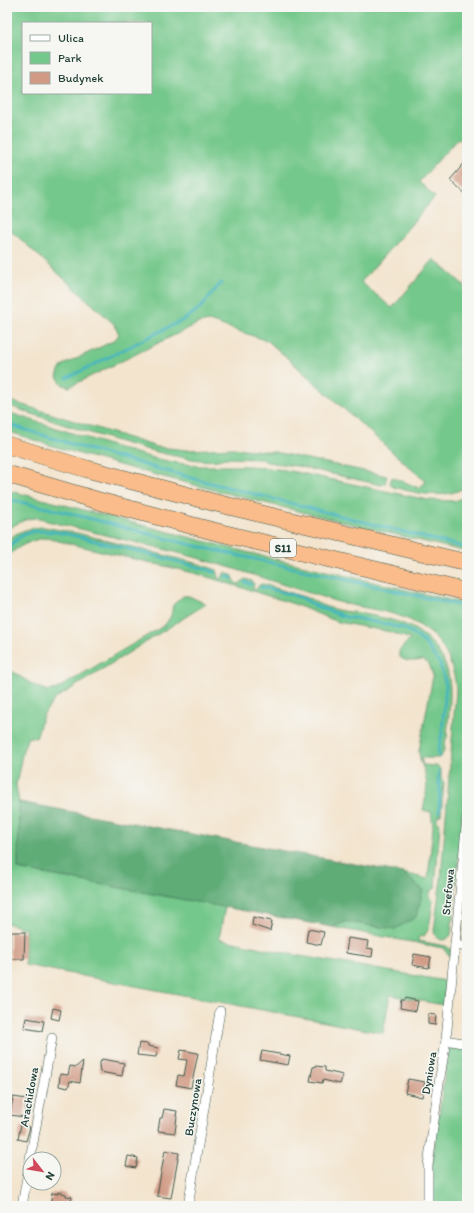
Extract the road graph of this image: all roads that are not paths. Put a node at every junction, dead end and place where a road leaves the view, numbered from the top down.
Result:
1 (7, 445) edge
2 (7, 474) edge
3 (467, 563) edge
4 (467, 592) edge
5 (467, 818) edge
6 (455, 944) junction
7 (467, 947) edge
8 (220, 1011) dead end
9 (52, 1038) dead end
10 (446, 1040) junction
11 (467, 1044) edge
12 (31, 1151) edge
13 (25, 1191) edge
14 (22, 1206) edge
15 (188, 1206) edge
16 (428, 1206) edge

1 - 3 highway, S11
2 - 4 highway, S11
5 - 6 street, Strefowa
6 - 7 street
6 - 10 street, Dyniowa
8 - 15 street, Buczynowa
9 - 12 street, Arachidowa
10 - 11 street
10 - 16 street, Dyniowa
13 - 14 street, Arachidowa

